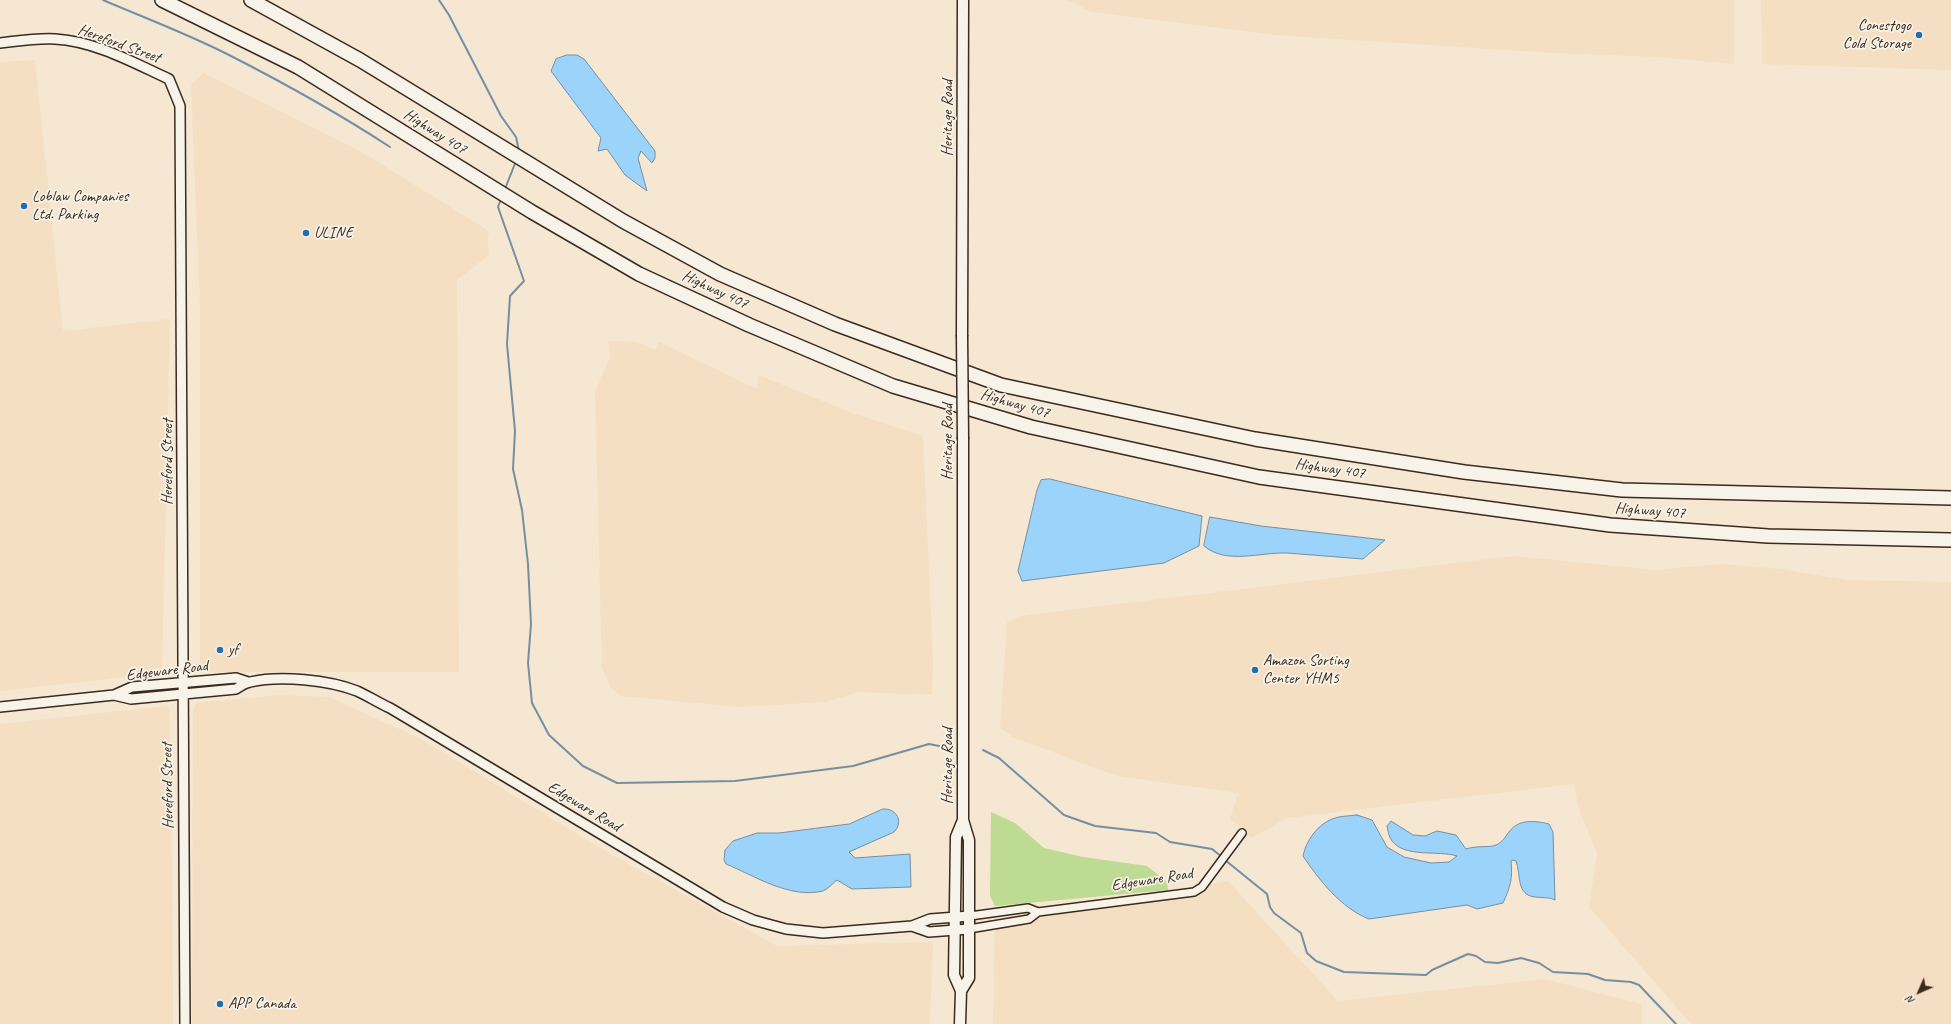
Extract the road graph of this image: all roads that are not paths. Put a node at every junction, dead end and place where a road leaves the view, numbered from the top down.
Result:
1 (162, 0) edge
2 (251, 0) edge
3 (963, 0) edge
4 (0, 43) edge
5 (1951, 498) edge
6 (1951, 540) edge
7 (184, 682) junction
8 (248, 682) junction
9 (183, 694) junction
10 (114, 695) junction
11 (0, 707) edge
12 (963, 820) junction
13 (1242, 832) dead end
14 (1038, 912) junction
15 (970, 916) junction
16 (955, 917) junction
17 (912, 926) junction
18 (969, 929) junction
19 (955, 930) junction
20 (961, 991) junction
21 (185, 1024) edge
22 (960, 1024) edge

1 - 6 highway, Highway 407
2 - 5 highway, Highway 407
3 - 12 main road, Heritage Road, bridge
4 - 7 street, Hereford Street
7 - 8 street, Edgeware Road
7 - 9 street, Hereford Street
7 - 10 street, Edgeware Road
8 - 9 street, Edgeware Road
8 - 17 street, Edgeware Road
9 - 10 street, Edgeware Road
9 - 21 street, Hereford Street
10 - 11 street, Edgeware Road
12 - 15 main road, Heritage Road
12 - 16 main road, Heritage Road
13 - 14 street, Edgeware Road
14 - 15 street, Edgeware Road
14 - 18 street, Edgeware Road
15 - 16 street, Edgeware Road
15 - 18 main road, Heritage Road
16 - 17 street, Edgeware Road
16 - 19 main road, Heritage Road
17 - 19 street, Edgeware Road
18 - 19 street, Edgeware Road
18 - 20 main road, Heritage Road
19 - 20 main road, Heritage Road
20 - 22 main road, Heritage Road

